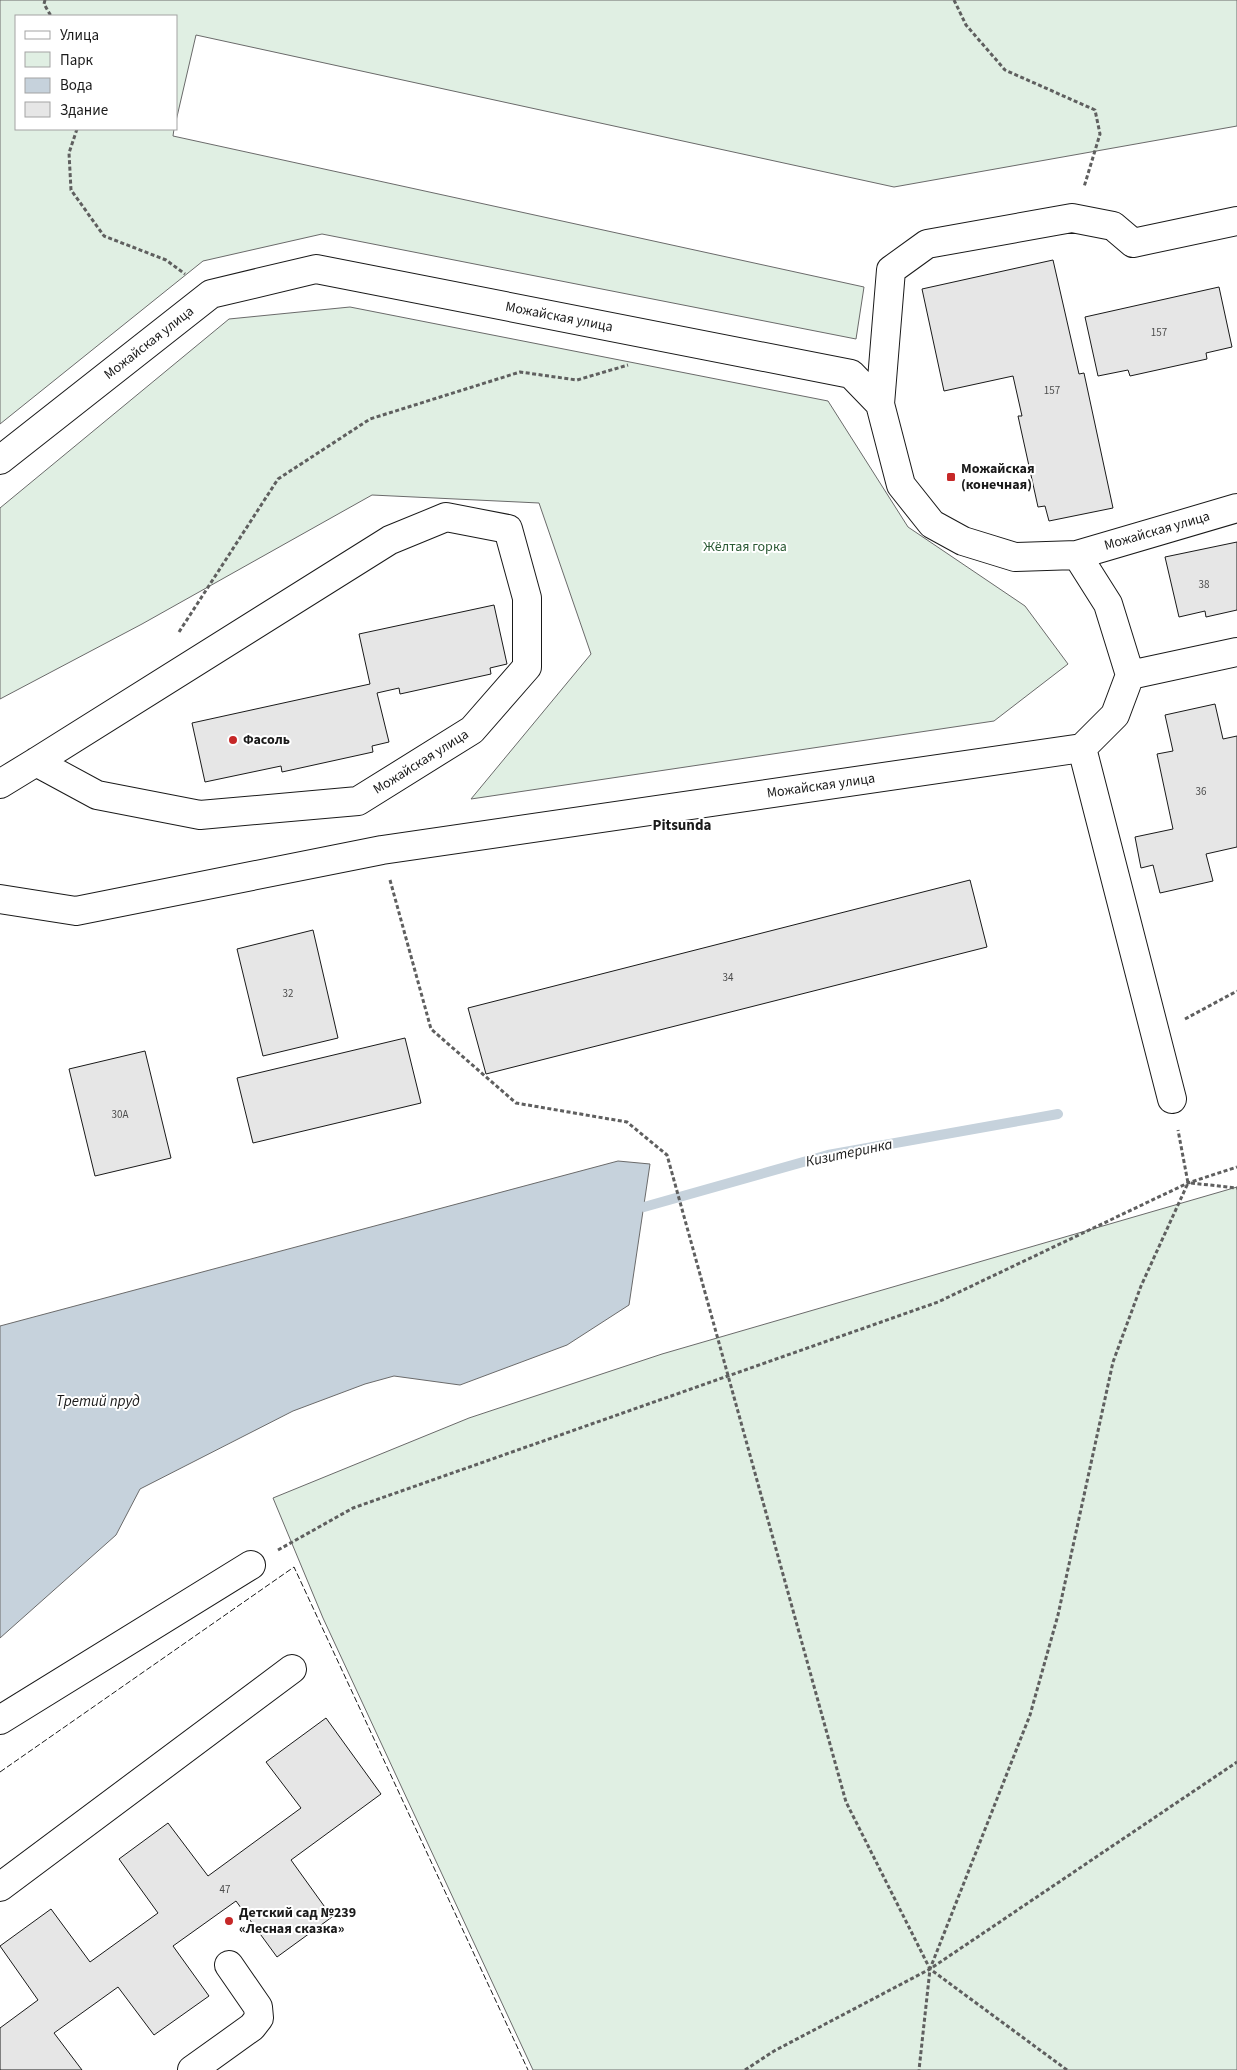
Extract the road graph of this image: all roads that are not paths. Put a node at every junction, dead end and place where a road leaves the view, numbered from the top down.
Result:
1 (1237, 221) edge
2 (880, 404) junction
3 (0, 460) edge
4 (1237, 508) edge
5 (1076, 555) junction
6 (1237, 652) edge
7 (1130, 675) junction
8 (1082, 748) junction
9 (36, 762) junction
10 (0, 784) edge
11 (0, 899) edge
12 (1172, 1100) road end
13 (251, 1565) road end
14 (292, 1669) dead end
15 (0, 1720) edge
16 (0, 1886) edge
17 (229, 1965) dead end
18 (192, 2070) edge

1 - 2 lane
2 - 3 lane, Можайская улица
2 - 5 lane, Можайская улица
4 - 5 lane, Можайская улица
5 - 7 lane
6 - 7 lane
7 - 8 lane
8 - 11 lane, Можайская улица
8 - 12 lane
9 - 9 lane, Можайская улица
9 - 10 lane, Можайская улица
13 - 15 lane
14 - 16 lane
17 - 18 lane

